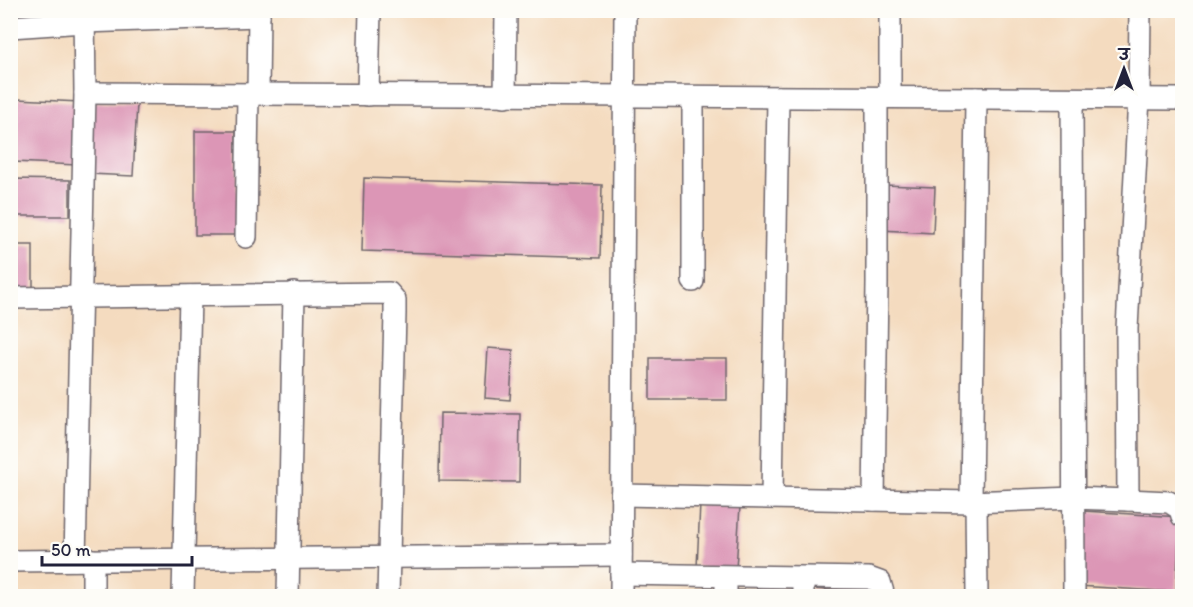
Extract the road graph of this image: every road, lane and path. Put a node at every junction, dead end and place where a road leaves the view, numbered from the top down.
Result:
1 (370, 10) edge
2 (506, 10) edge
3 (625, 10) edge
4 (890, 10) edge
5 (1140, 10) edge
6 (259, 13) edge
7 (84, 16) edge
8 (10, 27) edge
9 (85, 93) junction
10 (253, 94) junction
11 (368, 95) junction
12 (505, 96) junction
13 (624, 96) junction
14 (693, 96) junction
15 (778, 97) junction
16 (883, 97) junction
17 (1139, 97) junction
18 (976, 98) junction
19 (1072, 99) junction
20 (1182, 99) edge
21 (246, 237) dead end
22 (693, 281) dead end
23 (294, 293) junction
24 (190, 296) junction
25 (80, 297) junction
26 (10, 298) edge
27 (621, 495) junction
28 (772, 498) junction
29 (1073, 498) junction
30 (874, 500) junction
31 (1128, 500) junction
32 (974, 502) junction
33 (1182, 516) edge
34 (388, 557) junction
35 (287, 558) junction
36 (183, 559) junction
37 (84, 560) junction
38 (10, 561) edge
39 (621, 565) junction
40 (726, 587) edge
41 (803, 587) edge
42 (93, 597) edge
43 (183, 597) edge
44 (288, 597) edge
45 (388, 597) edge
46 (621, 597) edge
47 (884, 597) edge
48 (977, 597) edge
49 (1074, 597) edge

1 - 11 street
2 - 12 street
3 - 13 street
4 - 16 street
5 - 17 street
6 - 7 street
6 - 10 street
7 - 8 street
7 - 9 street
9 - 10 street
9 - 25 street
10 - 11 street
10 - 21 street
11 - 12 street
12 - 13 street
13 - 14 street
13 - 27 street
14 - 15 street
14 - 22 street
15 - 16 street
15 - 28 street
16 - 18 street
16 - 30 street
17 - 19 street
17 - 20 street
17 - 31 street
18 - 19 street
18 - 32 street
19 - 29 street
23 - 24 street
23 - 34 street
23 - 35 street
24 - 25 street
24 - 36 street
25 - 26 street
25 - 37 street
27 - 28 street
27 - 39 street
28 - 30 street
29 - 31 street
29 - 32 street
29 - 49 street
30 - 32 street
31 - 33 street
32 - 48 street
34 - 35 street
34 - 39 street
34 - 45 street
35 - 36 street
35 - 44 street
36 - 37 street
36 - 43 street
37 - 38 street
37 - 42 street
39 - 40 street
39 - 46 street
40 - 41 street
41 - 47 street

